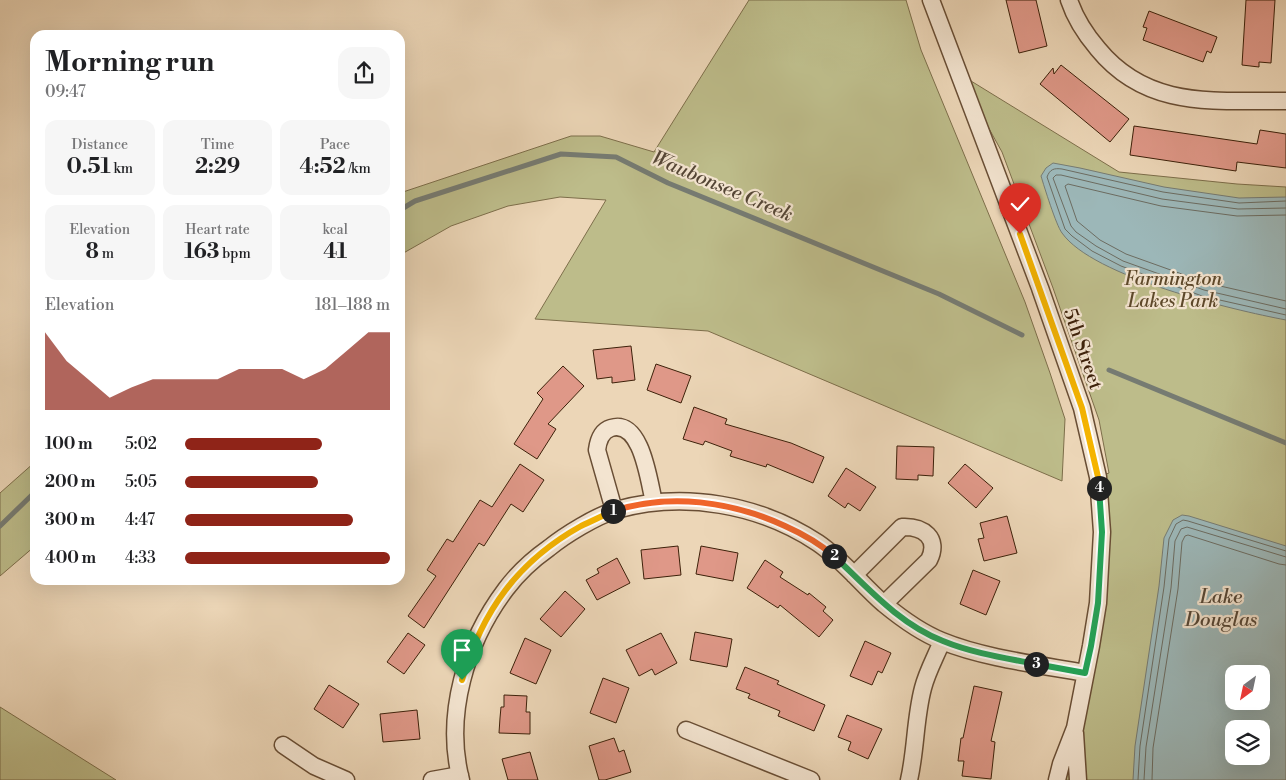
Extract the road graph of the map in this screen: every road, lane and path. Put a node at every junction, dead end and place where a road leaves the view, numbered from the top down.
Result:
1 (931, 0) edge
2 (1069, 0) edge
3 (1286, 101) edge
4 (654, 502) junction
5 (614, 510) junction
6 (854, 575) junction
7 (884, 604) junction
8 (942, 641) junction
9 (1085, 673) junction
10 (1075, 728) junction
11 (686, 730) dead end
12 (283, 745) dead end
13 (461, 777) edge
14 (346, 780) edge
15 (432, 780) edge
16 (811, 780) edge
17 (909, 780) edge
18 (1057, 780) edge
19 (1078, 780) edge

1 - 9 street, 5th Street
2 - 3 street
4 - 5 street
4 - 5 street
4 - 6 street
5 - 13 street
6 - 7 street
6 - 7 street
7 - 8 street
8 - 9 street
8 - 17 street
9 - 10 street, 5th Street
10 - 18 street, 5th Street
10 - 19 street, 5th Street
11 - 16 street
12 - 14 street
13 - 15 street

